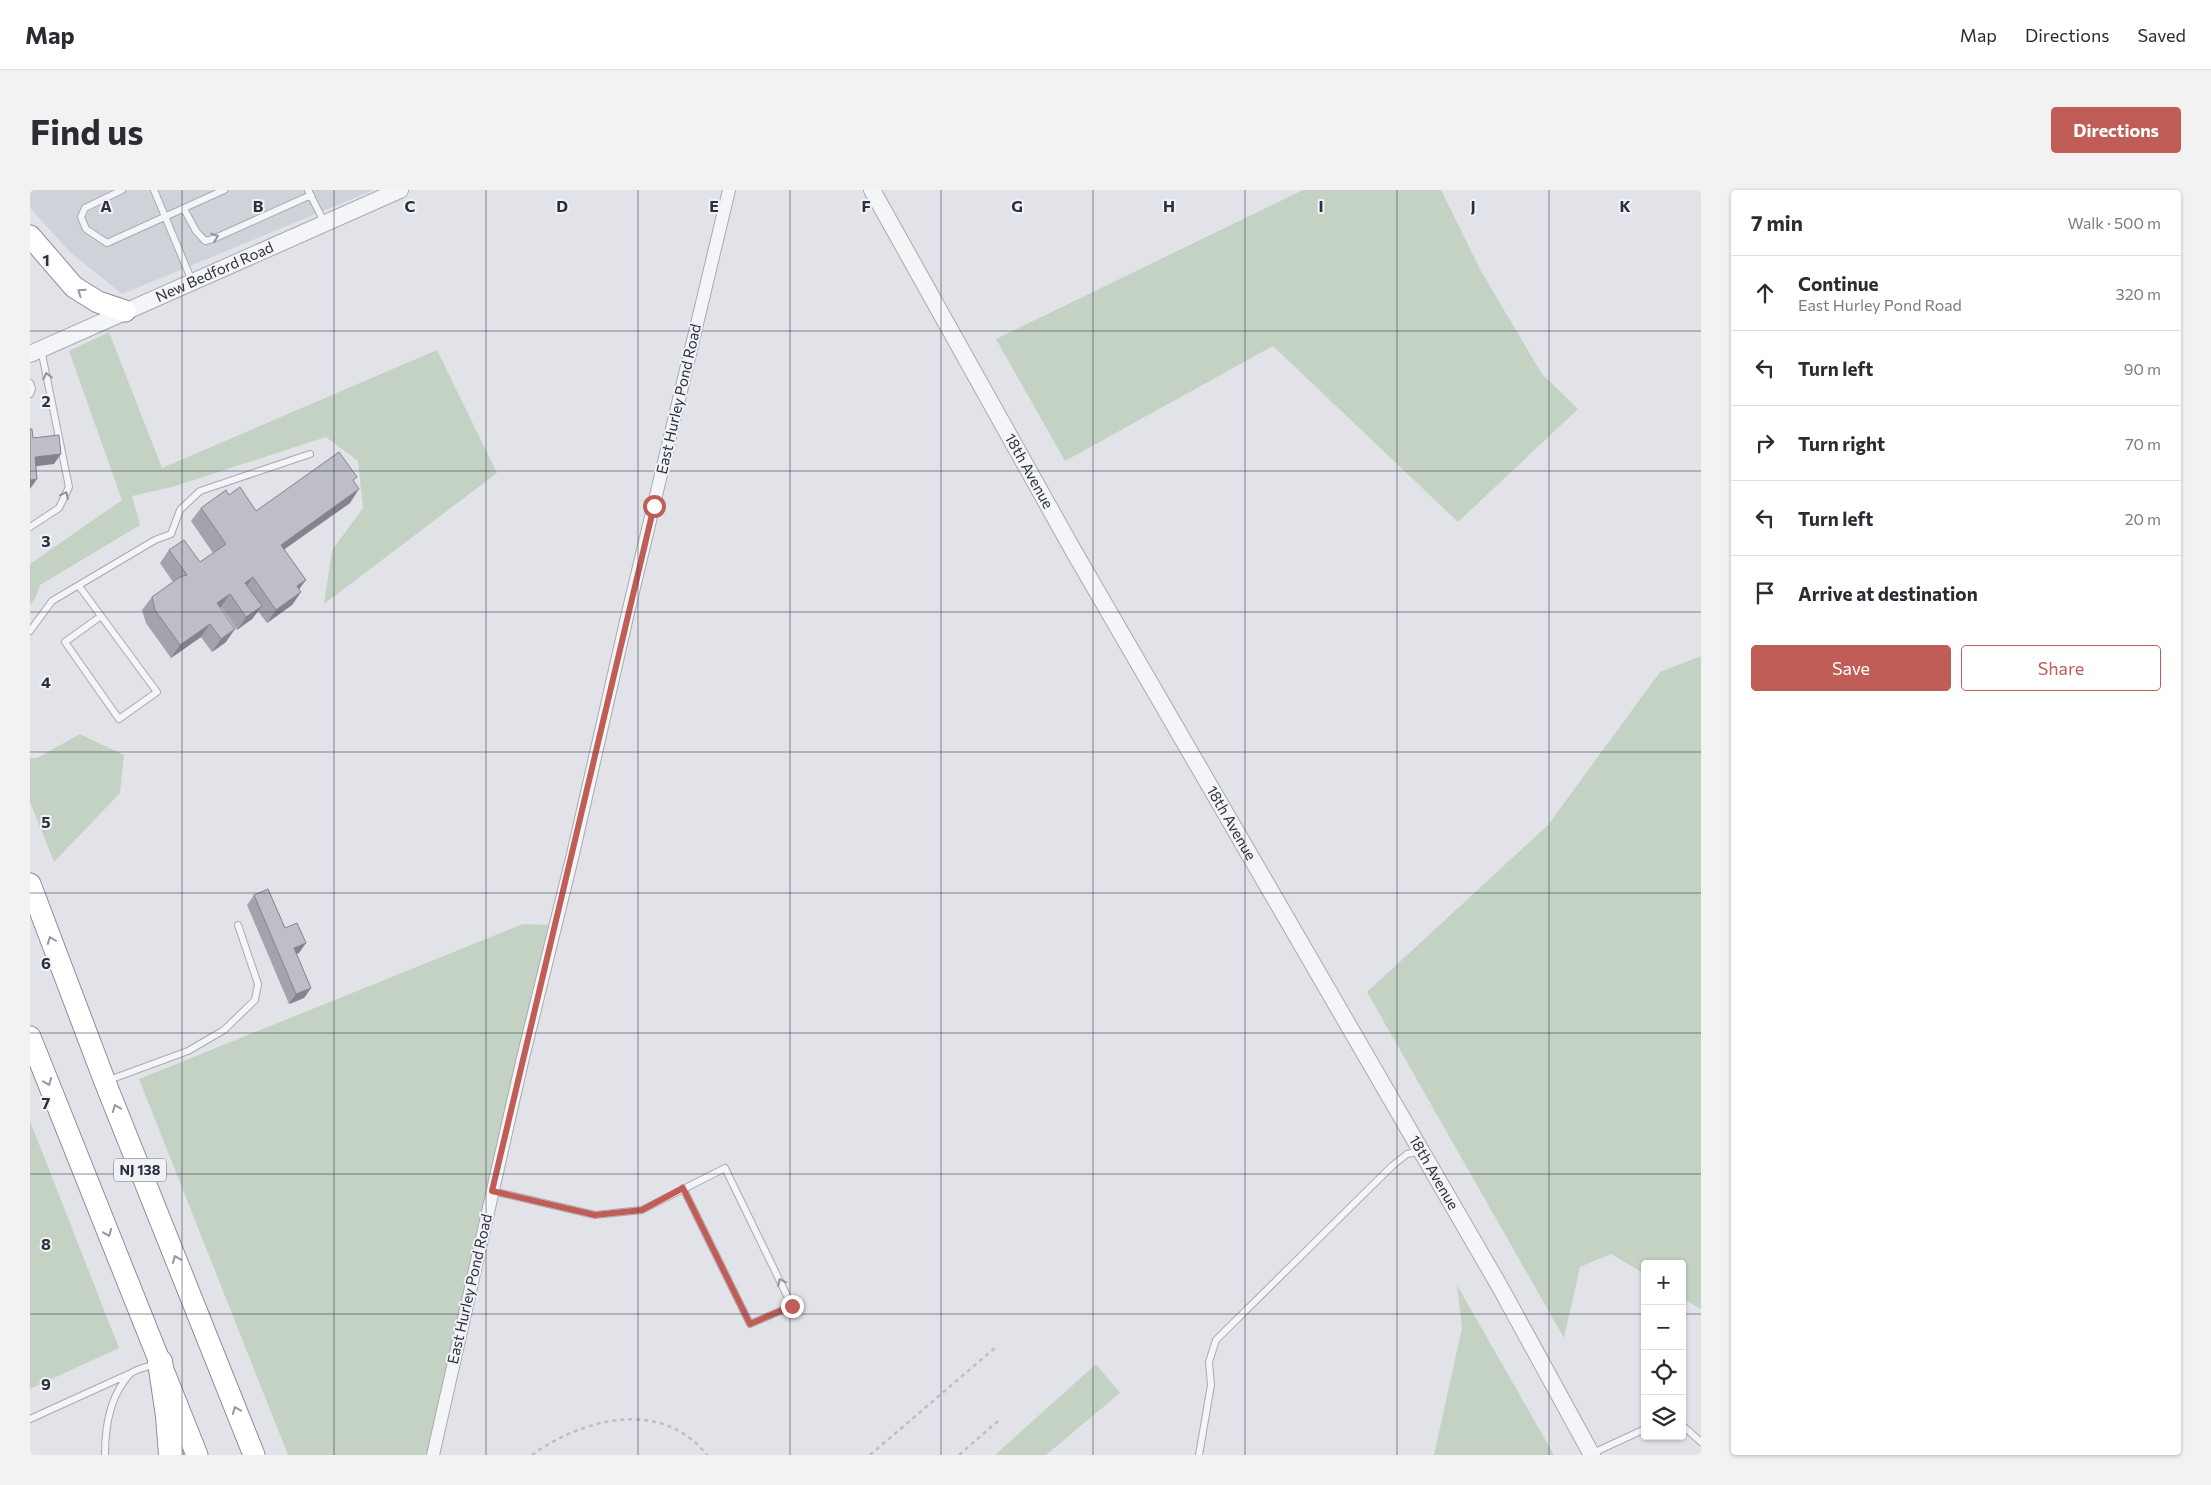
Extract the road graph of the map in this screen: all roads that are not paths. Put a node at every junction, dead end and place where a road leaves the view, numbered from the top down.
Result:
1 (122, 190) edge
2 (154, 190) edge
3 (224, 190) edge
4 (400, 190) edge
5 (728, 190) edge
6 (872, 190) edge
7 (310, 193) edge
8 (184, 209) junction
9 (165, 218) junction
10 (324, 223) junction
11 (30, 236) edge
12 (192, 281) junction
13 (125, 311) junction
14 (36, 352) edge
15 (30, 383) edge
16 (30, 394) edge
17 (310, 454) dead end
18 (30, 527) edge
19 (79, 586) junction
20 (101, 616) junction
21 (30, 631) edge
22 (30, 884) edge
23 (238, 925) dead end
24 (30, 1037) edge
25 (105, 1082) junction
26 (1421, 1151) junction
27 (683, 1188) junction
28 (492, 1191) junction
29 (160, 1362) junction
30 (131, 1373) junction
31 (30, 1419) edge
32 (1686, 1429) edge
33 (1641, 1432) edge
34 (1701, 1442) edge
35 (1592, 1454) edge
36 (105, 1455) edge
37 (171, 1455) edge
38 (196, 1455) edge
39 (254, 1455) edge
40 (433, 1455) edge
41 (1199, 1455) edge

1 - 9 lane
2 - 9 lane
3 - 8 lane
4 - 10 street, New Bedford Road
5 - 28 street, East Hurley Pond Road
6 - 26 street, 18th Avenue
8 -> 7 lane
7 - 10 lane
8 - 9 lane
9 - 12 lane
10 - 12 street, New Bedford Road
13 -> 11 highway
12 - 13 street, New Bedford Road
13 - 14 street, New Bedford Road
18 -> 14 lane
15 - 16 lane
17 - 19 lane
19 - 20 lane
19 - 21 lane
20 - 20 lane
25 -> 22 highway, NJ 138
23 - 25 lane
24 -> 29 highway
39 -> 25 highway, NJ 138
26 - 35 street, 18th Avenue
26 - 41 lane
27 -> 27 lane
27 - 28 lane
28 - 40 street, East Hurley Pond Road
29 - 30 lane
29 - 37 highway
29 - 38 highway
30 - 31 lane
30 - 36 lane
32 - 34 lane
33 - 35 lane

